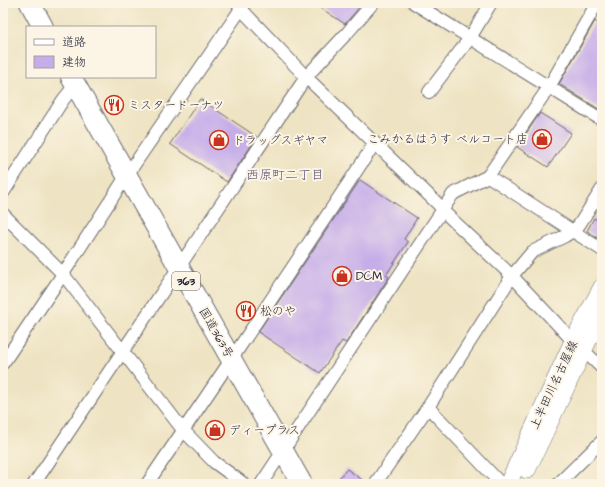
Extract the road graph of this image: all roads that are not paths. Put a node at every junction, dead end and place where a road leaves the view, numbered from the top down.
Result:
1 (30, 3) edge
2 (373, 3) edge
3 (414, 3) edge
4 (491, 3) edge
5 (597, 3) edge
6 (241, 5) edge
7 (42, 26) edge
8 (470, 38) junction
9 (306, 77) junction
10 (73, 81) edge
11 (549, 87) junction
12 (429, 92) dead end
13 (602, 120) edge
14 (375, 143) junction
15 (127, 175) junction
16 (488, 176) junction
17 (602, 188) edge
18 (3, 193) edge
19 (442, 211) junction
20 (3, 214) edge
21 (573, 231) junction
22 (602, 250) edge
23 (178, 268) junction
24 (63, 274) junction
25 (512, 276) junction
26 (602, 287) edge
27 (602, 311) edge
28 (578, 346) junction
29 (123, 352) junction
30 (231, 360) junction
31 (3, 363) edge
32 (602, 368) edge
33 (428, 407) junction
34 (183, 430) junction
35 (602, 441) edge
36 (284, 450) junction
37 (34, 484) edge
38 (147, 484) edge
39 (244, 484) edge
40 (261, 484) edge
41 (302, 484) edge
42 (375, 484) edge
43 (501, 484) edge
44 (508, 484) edge
45 (521, 484) edge
46 (558, 484) edge

1 - 7 highway
2 - 9 street
3 - 8 street
4 - 8 street
5 - 11 street
6 - 9 street
6 - 15 street
8 - 11 street
8 - 12 street
9 - 14 street
9 - 23 street
10 - 15 highway, 国道363号 / 363
10 - 18 street
11 - 13 street
11 - 16 street
14 - 19 street
14 - 30 street
15 - 23 highway, 国道363号 / 363
15 - 24 street
16 - 19 street
16 - 21 street
17 - 21 street
19 - 25 street
19 - 36 street
20 - 24 street
21 - 22 street
21 - 25 street
23 - 29 street
23 - 30 highway, 国道363号 / 363
24 - 29 street
24 - 31 street
25 - 28 street
25 - 33 street
26 - 28 main road, 上半田川名古屋線
27 - 28 main road, 上半田川名古屋線
28 - 32 street
28 - 44 main road, 上半田川名古屋線
28 - 45 main road, 上半田川名古屋線
29 - 34 street
29 - 37 street
30 - 34 street
30 - 36 highway, 国道363号 / 363
33 - 42 street
33 - 43 street
34 - 38 street
34 - 39 street
35 - 46 street
36 - 40 street
36 - 41 highway, 国道363号 / 363

